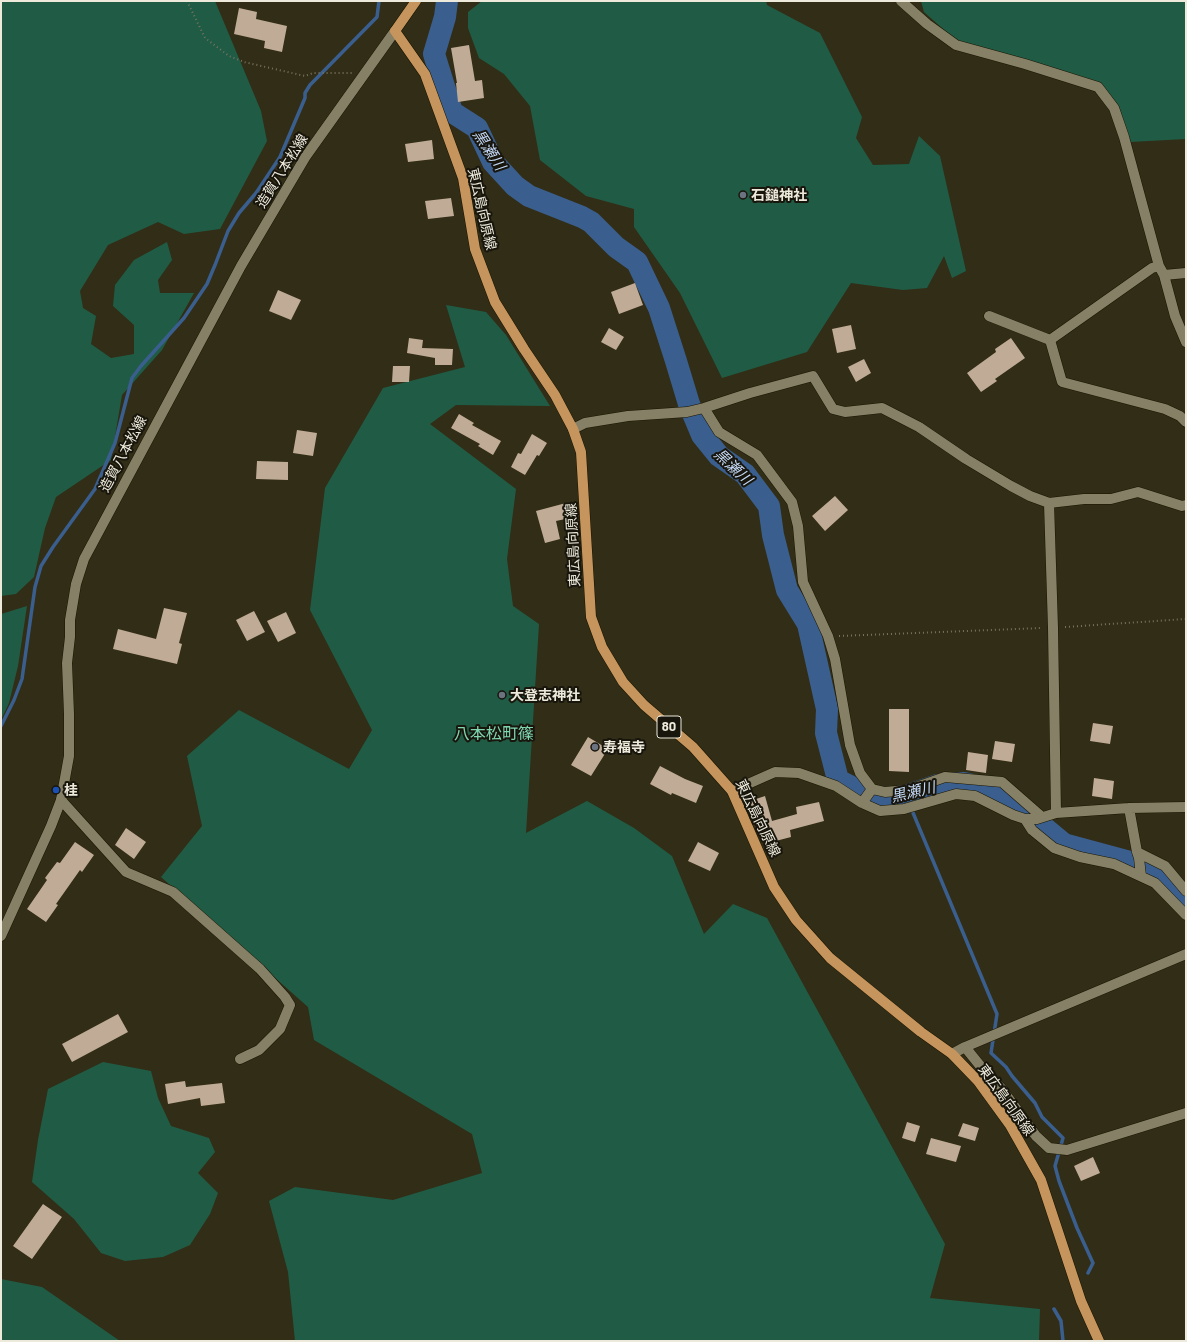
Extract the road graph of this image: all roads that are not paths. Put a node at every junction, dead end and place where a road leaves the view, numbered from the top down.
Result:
1 (416, 1) edge
2 (901, 1) edge
3 (395, 31) junction
4 (1159, 266) junction
5 (1186, 273) edge
6 (1164, 275) junction
7 (989, 316) dead end
8 (1050, 340) junction
9 (1186, 342) edge
10 (701, 409) junction
11 (1186, 422) edge
12 (573, 429) junction
13 (1049, 503) junction
14 (1186, 505) edge
15 (732, 791) junction
16 (867, 796) junction
17 (61, 800) junction
18 (1186, 807) edge
19 (1129, 808) junction
20 (1056, 813) junction
21 (1042, 817) junction
22 (1025, 819) junction
23 (1138, 855) junction
24 (1141, 873) junction
25 (1186, 891) edge
26 (1186, 915) edge
27 (1, 936) edge
28 (1186, 954) edge
29 (965, 1047) junction
30 (952, 1054) junction
31 (240, 1059) dead end
32 (1186, 1113) edge
33 (1099, 1341) edge

1 - 3 main road
2 - 4 street
3 - 12 main road, 東広島向原線 / 80
3 - 17 street, 造賀八本松線
4 - 6 street
4 - 8 street
5 - 6 street
6 - 9 street
7 - 8 street
8 - 11 street
10 - 12 street
10 - 13 street
10 - 16 street
12 - 15 main road, 東広島向原線 / 80
13 - 14 street
13 - 20 street
15 - 16 street
15 - 30 main road, 東広島向原線 / 80
16 - 21 street
16 - 22 street
17 - 27 street, 造賀八本松線
17 - 31 street
18 - 19 street
19 - 20 street
19 - 23 street
20 - 21 street
21 - 22 street
22 - 24 street
23 - 24 street
23 - 25 street
24 - 26 street
28 - 29 street
29 - 30 street
29 - 32 street
30 - 33 main road, 東広島向原線 / 80

